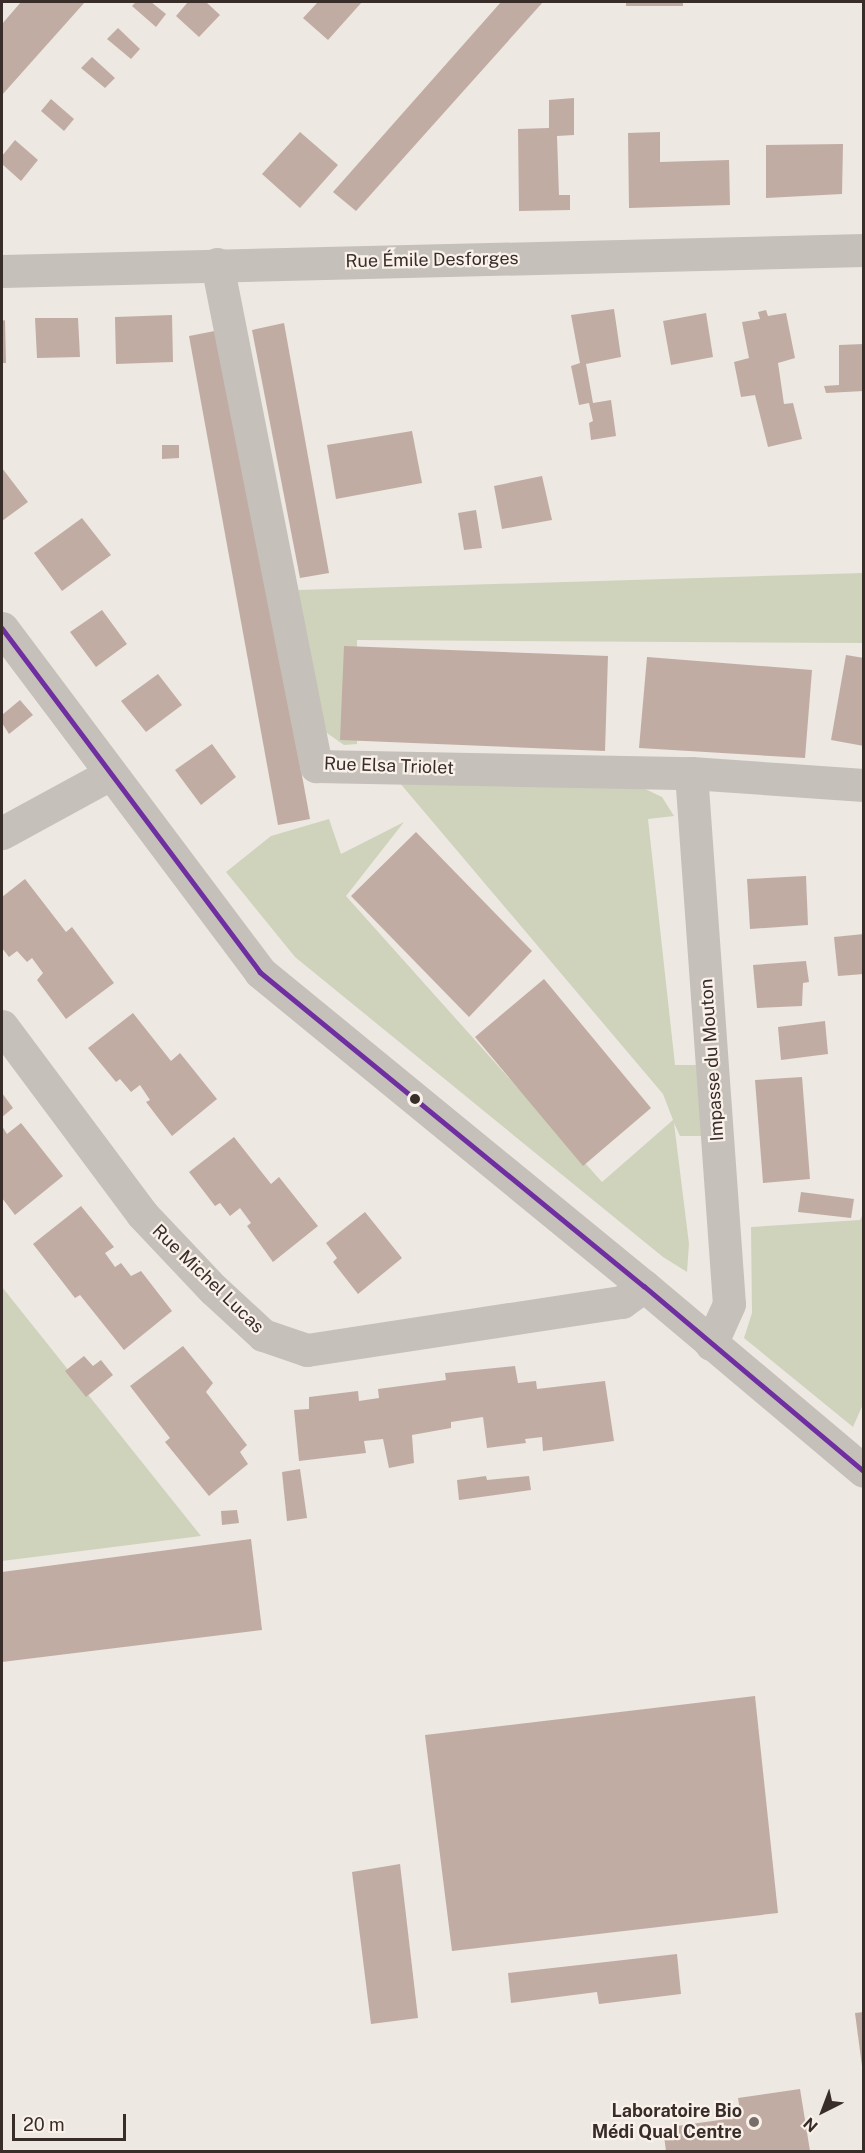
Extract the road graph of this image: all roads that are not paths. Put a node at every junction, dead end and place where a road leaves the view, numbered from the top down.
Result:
1 (864, 250) edge
2 (217, 264) junction
3 (2, 271) edge
4 (2, 628) edge
5 (691, 773) junction
6 (110, 774) junction
7 (864, 785) edge
8 (2, 832) edge
9 (2, 1026) edge
10 (644, 1286) junction
11 (711, 1344) junction
12 (864, 1471) edge

1 - 2 street, Rue Émile Desforges
2 - 3 street, Rue Émile Desforges
2 - 5 street, Rue Elsa Triolet
4 - 6 street
5 - 7 street, Rue Elsa Triolet
5 - 11 street, Impasse du Mouton
6 - 8 street
6 - 10 street
9 - 10 street, Rue Michel Lucas
10 - 11 street
11 - 12 street

